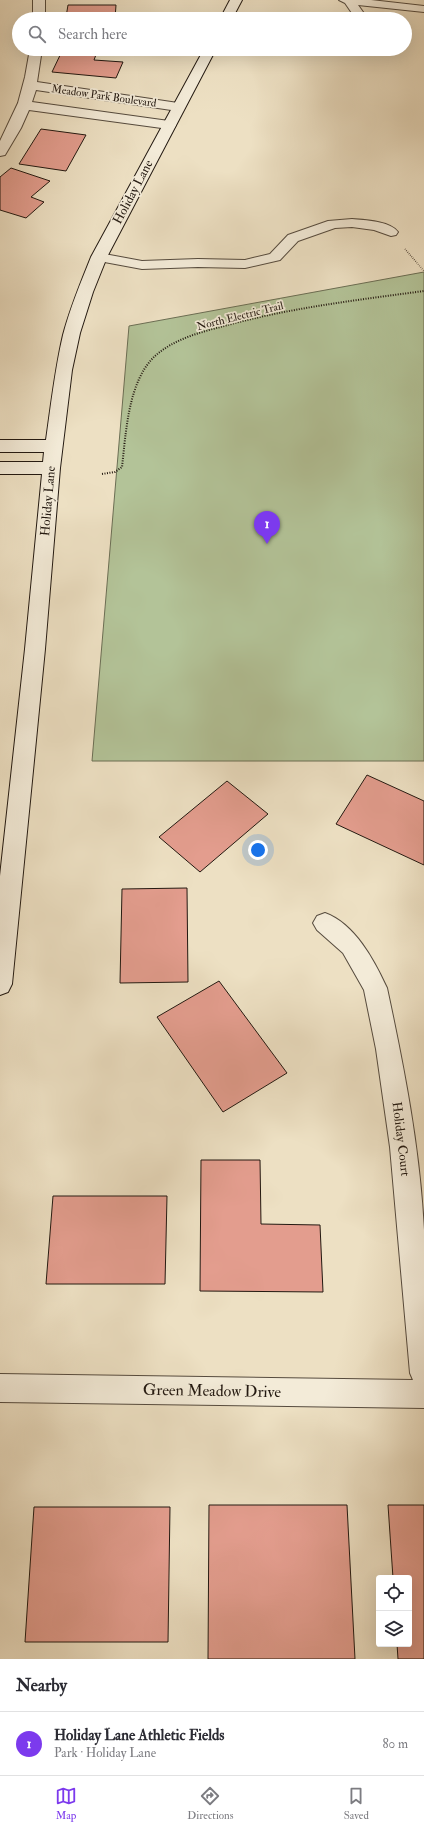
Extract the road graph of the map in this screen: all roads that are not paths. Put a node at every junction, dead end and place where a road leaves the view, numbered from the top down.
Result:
1 (39, 0) edge
2 (236, 0) edge
3 (347, 0) edge
4 (424, 10) edge
5 (39, 12) edge
6 (230, 12) edge
7 (356, 12) edge
8 (35, 56) edge
9 (206, 56) edge
10 (30, 85) junction
11 (24, 105) junction
12 (178, 107) junction
13 (169, 125) junction
14 (0, 152) edge
15 (390, 232) road end
16 (99, 257) junction
17 (0, 446) edge
18 (54, 446) junction
19 (0, 468) edge
20 (51, 468) junction
21 (325, 923) dead end
22 (0, 984) edge
23 (424, 1373) edge
24 (0, 1388) edge
25 (424, 1394) edge

1 - 5 street
2 - 6 street
3 - 4 lane
3 - 7 lane
8 - 10 street
9 - 12 street, Holiday Lane
10 - 11 street
10 - 12 street, Meadow Park Boulevard
11 - 13 street, Meadow Park Boulevard
11 - 14 street
12 - 13 street, Holiday Lane
13 - 16 street, Holiday Lane
15 - 16 lane
16 - 18 street, Holiday Lane
17 - 18 street
18 - 20 street, Holiday Lane
19 - 20 street
20 - 22 street, Holiday Lane
21 - 23 street, Holiday Court
24 - 25 street, Green Meadow Drive

